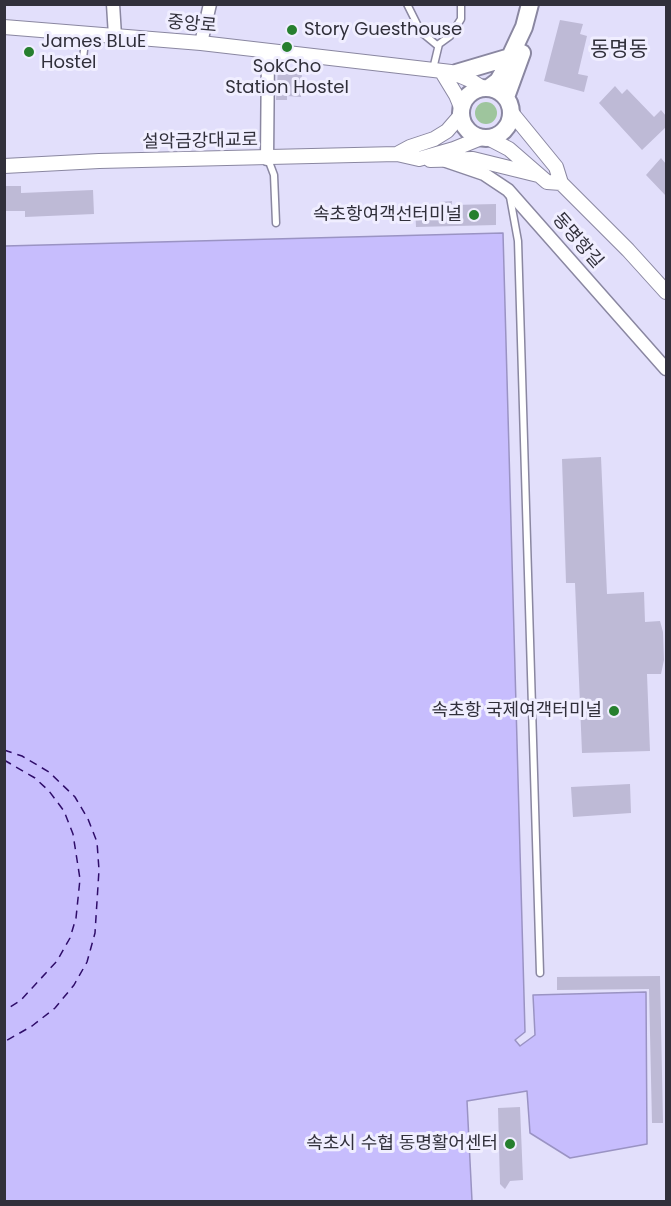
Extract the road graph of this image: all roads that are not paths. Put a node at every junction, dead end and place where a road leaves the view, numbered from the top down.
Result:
1 (113, 4) edge
2 (210, 4) edge
3 (407, 4) edge
4 (461, 4) edge
5 (530, 4) edge
6 (4, 27) edge
7 (524, 27) junction
8 (86, 34) junction
9 (115, 36) junction
10 (201, 43) junction
11 (438, 46) junction
12 (268, 51) junction
13 (510, 57) junction
14 (83, 58) dead end
15 (443, 72) junction
16 (486, 87) junction
17 (509, 104) junction
18 (460, 111) junction
19 (485, 138) junction
20 (397, 154) junction
21 (267, 159) junction
22 (419, 159) junction
23 (444, 160) junction
24 (4, 166) edge
25 (538, 174) junction
26 (561, 183) junction
27 (508, 190) junction
28 (276, 223) dead end
29 (666, 292) edge
30 (666, 369) edge
31 (540, 973) dead end

1 - 9 street
2 - 10 street
3 - 11 lane
4 - 11 lane
5 - 7 main road
6 - 8 street, 중앙로
7 - 13 main road
7 - 17 main road
8 - 9 street, 중앙로
8 - 14 lane
9 - 10 street, 중앙로
10 - 12 street, 중앙로
11 - 15 lane
12 - 15 street, 중앙로
12 - 21 street
13 - 15 main road
13 - 16 main road
15 - 16 street
15 - 18 street
16 - 17 main road
16 - 18 main road
17 - 19 main road
17 - 26 street
18 - 19 main road
18 - 20 street
19 - 22 street
19 - 25 street
20 - 21 street, 설악금강대교로
20 - 22 street
21 - 24 street, 설악금강대교로
21 - 28 lane
22 - 23 street
23 - 25 street
23 - 27 street, 동명항길
25 - 26 street
26 - 29 street
27 - 30 street, 동명항길
27 - 31 lane

